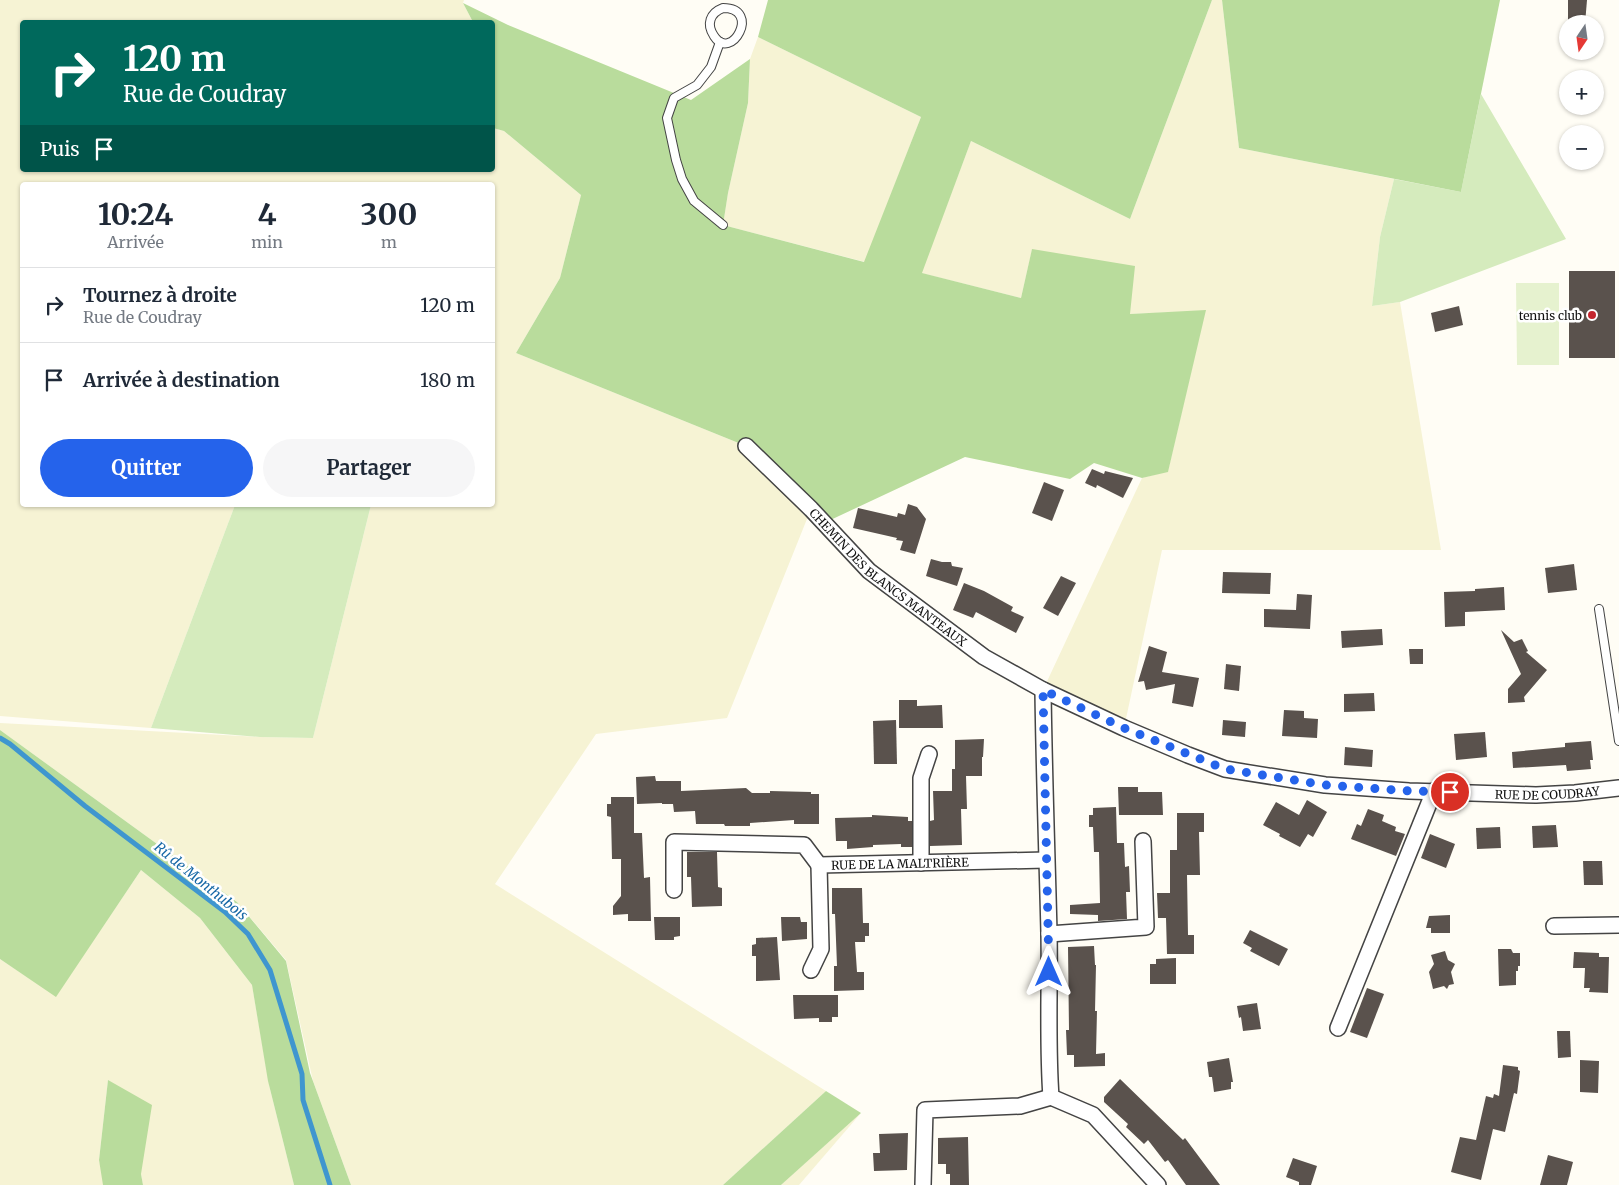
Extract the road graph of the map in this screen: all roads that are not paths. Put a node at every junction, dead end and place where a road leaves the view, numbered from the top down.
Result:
1 (720, 42) junction
2 (723, 225) dead end
3 (746, 446) dead end
4 (1599, 609) dead end
5 (1043, 690) junction
6 (1619, 741) edge
7 (929, 754) dead end
8 (1619, 788) edge
9 (1434, 791) junction
10 (1143, 841) dead end
11 (1046, 860) junction
12 (921, 863) junction
13 (819, 865) junction
14 (674, 890) dead end
15 (1619, 925) edge
16 (1554, 926) dead end
17 (1049, 934) junction
18 (811, 970) dead end
19 (1338, 1028) dead end
20 (1051, 1097) junction
21 (923, 1185) edge
22 (1158, 1185) edge

1 - 1 lane
1 - 2 lane
3 - 5 street, CHEMIN DES BLANCS MANTEAUX
4 - 6 lane
5 - 9 street, RUE DE COUDRAY
5 - 11 street
7 - 12 street
8 - 9 street, RUE DE COUDRAY
9 - 19 street
10 - 17 street
11 - 12 street, RUE DE LA MALTRIÈRE
11 - 17 street
12 - 13 street, RUE DE LA MALTRIÈRE
13 - 14 street, RUE DE LA MALTRIÈRE
13 - 18 street
15 - 16 street
17 - 20 street
20 - 21 street
20 - 22 street

